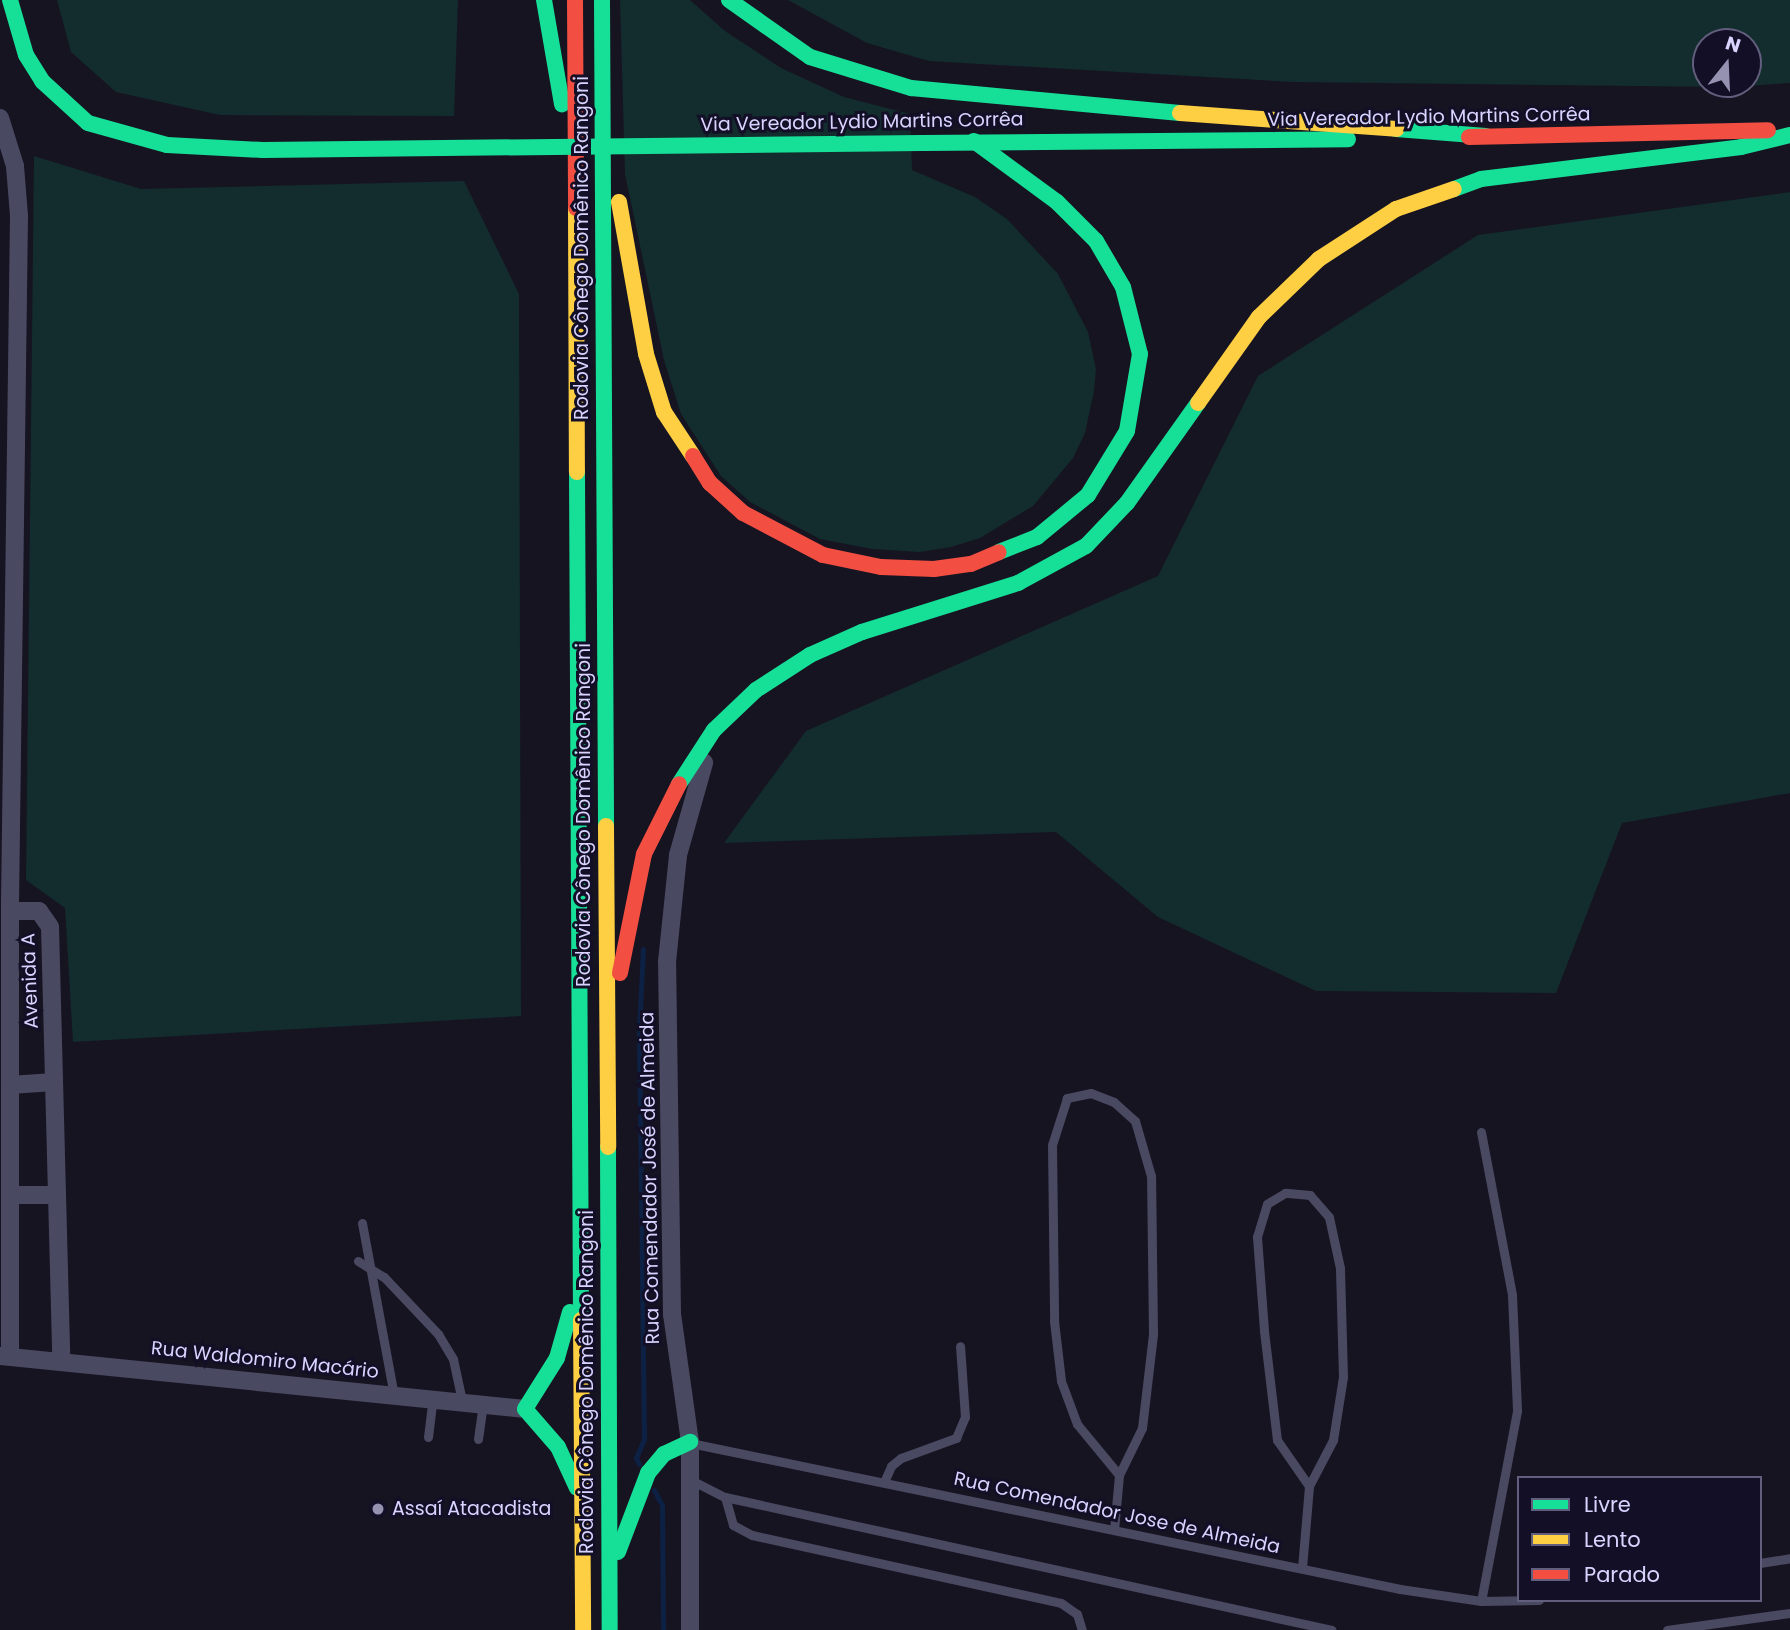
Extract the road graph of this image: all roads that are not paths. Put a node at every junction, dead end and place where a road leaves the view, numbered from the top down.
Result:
1 (9, 0) edge
2 (544, 0) edge
3 (575, 0) edge
4 (601, 0) edge
5 (729, 0) edge
6 (603, 104) junction
7 (0, 118) edge
8 (576, 126) junction
9 (1790, 129) edge
10 (1790, 135) edge
11 (1486, 136) junction
12 (974, 141) junction
13 (7, 442) edge
14 (714, 730) junction
15 (6, 904) edge
16 (605, 1049) junction
17 (54, 1083) junction
18 (10, 1085) junction
19 (1481, 1132) dead end
20 (10, 1195) junction
21 (57, 1195) junction
22 (362, 1223) dead end
23 (358, 1261) dead end
24 (368, 1267) junction
25 (580, 1271) junction
26 (960, 1346) dead end
27 (5, 1356) edge
28 (61, 1360) junction
29 (394, 1395) junction
30 (433, 1398) junction
31 (462, 1401) junction
32 (483, 1404) junction
33 (525, 1409) junction
34 (428, 1437) dead end
35 (478, 1439) dead end
36 (690, 1443) junction
37 (1119, 1475) junction
38 (689, 1479) junction
39 (884, 1482) junction
40 (1309, 1486) junction
41 (725, 1497) junction
42 (582, 1499) junction
43 (1114, 1530) junction
44 (1790, 1558) edge
45 (1762, 1563) edge
46 (1302, 1568) junction
47 (609, 1580) junction
48 (1517, 1600) edge
49 (1481, 1601) junction
50 (1790, 1613) edge
51 (583, 1630) edge
52 (610, 1630) edge
53 (690, 1630) edge
54 (1082, 1630) edge
55 (1332, 1630) edge
56 (1667, 1630) edge

1 - 12 main road, Via Vereador Lydio Martins Corrêa, bridge
2 - 8 main road
3 - 8 main road, Rodovia Cônego Domênico Rangoni
4 - 6 main road, Rodovia Cônego Domênico Rangoni
5 - 11 main road
6 - 12 main road
6 - 16 main road, Rodovia Cônego Domênico Rangoni
7 - 13 street
8 - 25 main road, Rodovia Cônego Domênico Rangoni
9 - 11 main road, Via Vereador Lydio Martins Corrêa
10 - 14 main road
11 - 12 main road, Via Vereador Lydio Martins Corrêa
13 - 15 street
14 - 16 main road
14 - 36 street, Rua Comendador José de Almeida
15 - 17 street, Avenida A
15 - 18 street, Avenida A
16 - 47 main road, Rodovia Cônego Domênico Rangoni
17 - 18 street
17 - 21 street, Avenida A
18 - 20 street, Avenida A
19 - 49 lane
20 - 21 street
20 - 27 street, Avenida A
21 - 28 street, Avenida A
22 - 24 lane
23 - 24 lane
24 - 29 lane
24 - 31 lane
25 - 33 main road
25 - 42 main road, Rodovia Cônego Domênico Rangoni
26 - 39 lane
27 - 28 street, Rua Waldomiro Macário
28 - 29 street, Rua Waldomiro Macário
29 - 30 street, Rua Waldomiro Macário
30 - 31 street, Rua Waldomiro Macário
30 - 34 lane
31 - 32 street, Rua Waldomiro Macário
32 - 33 street, Rua Waldomiro Macário
32 - 35 lane
33 - 42 main road
36 - 38 street, Rua Comendador José de Almeida
36 - 39 lane, Rua Comendador Jose de Almeida
36 - 47 main road
37 - 37 lane
37 - 43 lane
38 - 41 lane
38 - 53 street, Rua Comendador José de Almeida
39 - 43 lane, Rua Comendador Jose de Almeida
40 - 40 lane
40 - 46 lane
41 - 54 lane
41 - 55 lane
42 - 51 main road, Rodovia Cônego Domênico Rangoni
43 - 46 lane, Rua Comendador Jose de Almeida
44 - 45 lane
46 - 49 lane, Rua Comendador Jose de Almeida
47 - 52 main road, Rodovia Cônego Domênico Rangoni
48 - 49 lane, Rua Comendador Jose de Almeida
50 - 56 lane

